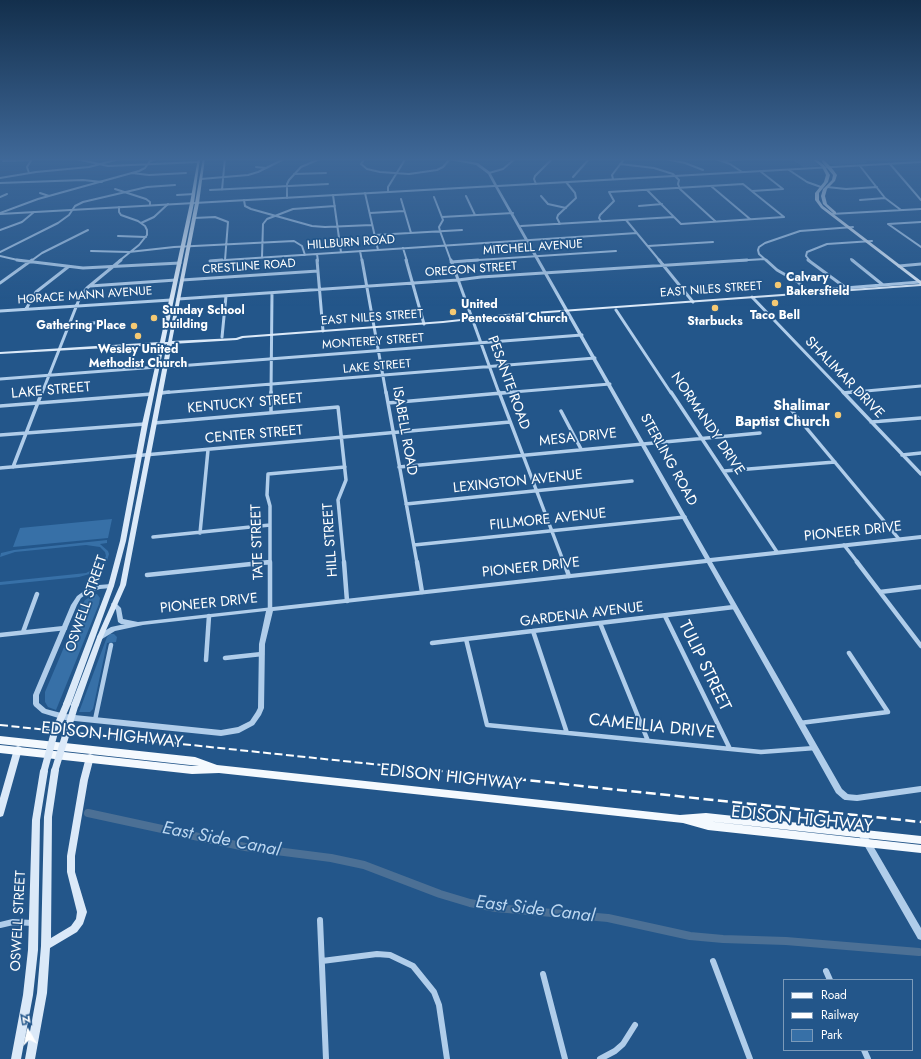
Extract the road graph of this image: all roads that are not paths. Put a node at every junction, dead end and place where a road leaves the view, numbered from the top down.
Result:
1 (16, 207) edge
2 (75, 207) edge
3 (112, 207) edge
4 (119, 207) edge
5 (164, 207) edge
6 (194, 207) edge
7 (195, 207) edge
8 (247, 207) edge
9 (308, 207) edge
10 (335, 207) edge
11 (369, 207) edge
12 (403, 207) edge
13 (438, 207) edge
14 (471, 207) edge
15 (510, 207) edge
16 (608, 207) edge
17 (665, 207) edge
18 (700, 207) edge
19 (736, 207) edge
20 (772, 207) edge
21 (823, 207) edge
22 (830, 207) edge
23 (898, 207) edge
24 (566, 208) edge
25 (921, 208) edge
26 (72, 210) junction
27 (901, 210) junction
28 (404, 211) junction
29 (34, 212) junction
30 (0, 213) edge
31 (370, 213) junction
32 (513, 213) junction
33 (831, 214) junction
34 (836, 214) junction
35 (475, 215) junction
36 (273, 216) junction
37 (442, 217) junction
38 (674, 217) junction
39 (194, 218) junction
40 (750, 219) junction
41 (626, 220) junction
42 (601, 222) junction
43 (715, 222) junction
44 (920, 222) edge
45 (141, 223) junction
46 (560, 224) junction
47 (372, 225) junction
48 (520, 226) junction
49 (338, 227) junction
50 (848, 227) junction
51 (853, 227) junction
52 (0, 230) edge
53 (88, 230) dead end
54 (462, 230) dead end
55 (440, 231) junction
56 (411, 233) junction
57 (637, 233) junction
58 (375, 235) junction
59 (131, 237) dead end
60 (146, 237) junction
61 (528, 240) junction
62 (866, 241) junction
63 (872, 241) junction
64 (713, 242) dead end
65 (263, 243) junction
66 (226, 245) junction
67 (183, 246) junction
68 (189, 246) junction
69 (445, 246) junction
70 (648, 246) junction
71 (921, 247) edge
72 (403, 248) junction
73 (378, 250) junction
74 (91, 251) dead end
75 (360, 251) junction
76 (616, 251) dead end
77 (0, 252) edge
78 (132, 252) junction
79 (341, 252) junction
80 (316, 254) junction
81 (304, 255) junction
82 (0, 256) edge
83 (538, 256) junction
84 (262, 257) junction
85 (765, 259) junction
86 (851, 259) dead end
87 (224, 260) junction
88 (210, 261) dead end
89 (29, 262) junction
90 (451, 262) junction
91 (180, 263) junction
92 (921, 264) edge
93 (68, 266) junction
94 (664, 266) junction
95 (899, 266) junction
96 (905, 266) junction
97 (113, 267) junction
98 (318, 271) junction
99 (547, 274) junction
100 (182, 280) junction
101 (458, 280) junction
102 (921, 282) edge
103 (0, 283) edge
104 (176, 283) junction
105 (412, 283) junction
106 (90, 286) junction
107 (366, 286) junction
108 (885, 286) junction
109 (846, 288) junction
110 (921, 288) edge
111 (320, 289) junction
112 (808, 292) junction
113 (272, 293) junction
114 (855, 293) junction
115 (226, 296) junction
116 (178, 299) junction
117 (753, 299) junction
118 (778, 299) junction
119 (171, 300) junction
120 (693, 302) junction
121 (643, 305) junction
122 (77, 306) junction
123 (663, 306) junction
124 (26, 309) junction
125 (616, 310) junction
126 (0, 311) edge
127 (568, 312) junction
128 (175, 314) junction
129 (473, 319) junction
130 (105, 322) dead end
131 (424, 324) junction
132 (69, 325) junction
133 (374, 328) junction
134 (323, 332) junction
135 (272, 335) junction
136 (582, 335) junction
137 (222, 337) junction
138 (242, 337) junction
139 (167, 342) junction
140 (482, 342) junction
141 (59, 350) junction
142 (378, 350) junction
143 (0, 354) edge
144 (272, 358) junction
145 (595, 358) junction
146 (491, 366) junction
147 (165, 367) junction
148 (157, 368) junction
149 (49, 375) junction
150 (383, 375) junction
151 (0, 379) edge
152 (272, 384) junction
153 (610, 384) junction
154 (921, 386) edge
155 (160, 393) junction
156 (500, 393) junction
157 (844, 393) junction
158 (152, 394) junction
159 (783, 400) dead end
160 (38, 403) junction
161 (388, 403) junction
162 (0, 406) edge
163 (338, 407) joint
164 (562, 411) dead end
165 (271, 413) junction
166 (921, 418) edge
167 (510, 422) junction
168 (871, 422) junction
169 (154, 423) junction
170 (145, 424) junction
171 (26, 433) junction
172 (393, 433) junction
173 (760, 433) dead end
174 (0, 435) edge
175 (342, 438) junction
176 (702, 438) junction
177 (642, 443) junction
178 (581, 449) junction
179 (208, 450) junction
180 (921, 453) edge
181 (148, 455) junction
182 (522, 455) junction
183 (902, 455) junction
184 (140, 456) junction
185 (835, 462) junction
186 (13, 467) junction
187 (344, 467) junction
188 (399, 467) junction
189 (0, 468) edge
190 (724, 471) junction
191 (921, 474) edge
192 (632, 481) dead end
193 (537, 491) junction
194 (406, 504) junction
195 (685, 517) junction
196 (270, 526) junction
197 (552, 531) junction
198 (200, 533) junction
199 (921, 536) edge
200 (153, 537) dead end
201 (899, 539) junction
202 (414, 545) junction
203 (844, 545) junction
204 (778, 552) junction
205 (709, 560) junction
206 (270, 562) junction
207 (147, 575) dead end
208 (569, 576) junction
209 (111, 586) junction
210 (921, 587) edge
211 (422, 592) junction
212 (880, 592) junction
213 (37, 594) dead end
214 (347, 601) junction
215 (114, 604) junction
216 (734, 607) junction
217 (270, 609) junction
218 (209, 616) junction
219 (664, 616) junction
220 (143, 623) junction
221 (600, 624) junction
222 (65, 628) junction
223 (534, 631) junction
224 (23, 632) junction
225 (0, 635) edge
226 (100, 637) junction
227 (466, 639) junction
228 (432, 643) dead end
229 (111, 645) dead end
230 (921, 645) edge
231 (849, 653) dead end
232 (262, 654) junction
233 (225, 658) dead end
234 (206, 660) dead end
235 (71, 704) junction
236 (95, 720) junction
237 (800, 723) junction
238 (566, 732) junction
239 (0, 740) edge
240 (648, 741) junction
241 (22, 742) junction
242 (815, 748) junction
243 (0, 749) edge
244 (730, 749) junction
245 (94, 750) junction
246 (17, 751) junction
247 (89, 759) junction
248 (219, 769) junction
249 (921, 789) edge
250 (846, 797) joint
251 (0, 812) edge
252 (680, 819) junction
253 (862, 834) junction
254 (921, 840) edge
255 (868, 843) junction
256 (921, 849) edge
257 (320, 920) dead end
258 (34, 923) junction
259 (0, 925) edge
260 (921, 936) edge
261 (46, 946) junction
262 (322, 961) junction
263 (713, 961) dead end
264 (826, 971) dead end
265 (544, 974) dead end
266 (830, 979) edge
267 (635, 1025) dead end
268 (16, 1059) edge
269 (30, 1059) edge
270 (326, 1059) edge
271 (447, 1059) edge
272 (565, 1059) edge
273 (600, 1059) edge
274 (750, 1059) edge

1 - 30 street
2 - 26 street
3 - 26 street
4 - 45 street
5 - 45 street
6 - 67 main road, OSWELL STREET
7 - 39 main road, OSWELL STREET
8 - 36 street
9 - 36 street
10 - 49 street
11 - 31 street
12 - 28 street
13 - 37 street, PESANTE ROAD
14 - 35 street
15 - 32 street, STERLING ROAD
16 - 42 street
17 - 38 street
18 - 43 street
19 - 40 street
20 - 40 street
21 - 33 main road
22 - 34 main road
23 - 27 street
24 - 46 street
25 - 27 street
26 - 29 street
26 - 77 street
27 - 34 street
28 - 31 street
28 - 56 street
29 - 30 street
29 - 52 street
31 - 47 street
32 - 35 street
32 - 48 street, STERLING ROAD
33 - 34 street
33 - 50 main road
34 - 51 main road
35 - 37 street
36 - 49 street
36 - 65 street
37 - 55 street, PESANTE ROAD
38 - 41 street
38 - 43 street
39 - 66 street
39 - 68 main road, OSWELL STREET
40 - 43 street
41 - 42 street
41 - 57 street
42 - 46 street
44 - 71 street
45 - 60 street
46 - 48 street
47 - 49 street
47 - 58 street
48 - 61 street, STERLING ROAD
49 - 79 street
50 - 51 street
50 - 62 main road
50 - 85 street
51 - 63 main road
53 - 89 street
54 - 55 street
55 - 56 street
55 - 69 street, PESANTE ROAD
56 - 58 street
57 - 61 street, HILLBURN ROAD
57 - 70 street
58 - 73 street
59 - 60 street
60 - 78 street
61 - 69 street, HILLBURN ROAD
61 - 83 street, STERLING ROAD
62 - 63 street
62 - 95 main road
62 - 109 street
63 - 96 main road
64 - 70 street
65 - 66 street
65 - 81 street
65 - 84 street
66 - 68 street
66 - 87 street
67 - 68 street
67 - 78 street
67 - 91 main road, OSWELL STREET
68 - 100 main road, OSWELL STREET
69 - 72 street, HILLBURN ROAD
69 - 90 street, PESANTE ROAD
70 - 94 street
72 - 73 street, HILLBURN ROAD
72 - 105 street
73 - 75 street, HILLBURN ROAD
74 - 78 street
75 - 79 street, HILLBURN ROAD
75 - 107 street, ISABELL ROAD
76 - 83 street, MITCHELL AVENUE
78 - 97 street
79 - 80 street, HILLBURN ROAD
80 - 81 street, HILLBURN ROAD
80 - 98 street
81 - 84 street, HILLBURN ROAD
82 - 89 street
83 - 90 street, MITCHELL AVENUE
83 - 99 street, STERLING ROAD
84 - 87 street, HILLBURN ROAD
85 - 94 street, OREGON STREET
85 - 112 street
86 - 108 street
87 - 88 street, HILLBURN ROAD
89 - 93 street
89 - 103 street
90 - 101 street, PESANTE ROAD
91 - 97 street
91 - 104 main road, OSWELL STREET
92 - 96 street
93 - 97 street
93 - 124 street
94 - 99 street, OREGON STREET
94 - 120 street
95 - 96 street
95 - 102 main road
96 - 102 main road
97 - 106 street
98 - 100 street, CRESTLINE ROAD
98 - 111 street
99 - 101 street, OREGON STREET
99 - 127 street, STERLING ROAD
100 - 116 main road, OSWELL STREET
101 - 105 street, OREGON STREET
101 - 129 street, PESANTE ROAD
102 - 108 main road, EAST NILES STREET
104 - 106 street
104 - 116 main road
104 - 119 main road, OSWELL STREET
105 - 107 street, OREGON STREET
105 - 131 street
106 - 122 street
107 - 111 street, OREGON STREET
107 - 133 street, ISABELL ROAD
108 - 109 street
108 - 112 main road, EAST NILES STREET
108 - 114 main road
109 - 112 street
110 - 114 main road, EAST NILES STREET
111 - 113 street, OREGON STREET
111 - 134 street
112 - 117 main road, EAST NILES STREET
112 - 118 main road
113 - 115 street, OREGON STREET
113 - 135 street
114 - 118 main road, EAST NILES STREET
115 - 116 street, OREGON STREET
115 - 137 street
116 - 128 main road, OSWELL STREET
117 - 118 main road, EAST NILES STREET
117 - 120 main road, EAST NILES STREET
117 - 123 main road, EAST NILES STREET
117 - 157 street, SHALIMAR DRIVE
119 - 122 street, HORACE MANN AVENUE
119 - 128 main road
119 - 139 main road, OSWELL STREET
120 - 121 main road, EAST NILES STREET
120 - 123 main road
121 - 125 main road
121 - 127 main road, EAST NILES STREET
122 - 124 street, HORACE MANN AVENUE
122 - 132 street
123 - 125 main road, EAST NILES STREET
124 - 126 street, HORACE MANN AVENUE
125 - 127 main road, EAST NILES STREET
125 - 176 street, NORMANDY DRIVE
127 - 129 main road, EAST NILES STREET
127 - 136 street, STERLING ROAD
128 - 139 main road, OSWELL STREET
129 - 131 main road, EAST NILES STREET
129 - 140 street, PESANTE ROAD
130 - 132 street
131 - 133 main road, EAST NILES STREET
132 - 141 street
133 - 134 main road, EAST NILES STREET
133 - 142 street, ISABELL ROAD
134 - 135 main road, EAST NILES STREET
135 - 138 main road, EAST NILES STREET
135 - 144 street
136 - 140 street, MONTEREY STREET
136 - 145 street, STERLING ROAD
137 - 138 main road, EAST NILES STREET
137 - 139 main road, EAST NILES STREET
138 - 139 main road, EAST NILES STREET
139 - 141 main road, EAST NILES STREET
139 - 147 main road, OSWELL STREET
139 - 148 main road, OSWELL STREET
140 - 142 street, MONTEREY STREET
140 - 146 street, PESANTE ROAD
141 - 143 main road, EAST NILES STREET
141 - 149 street
142 - 144 street, MONTEREY STREET
142 - 150 street, ISABELL ROAD
144 - 147 street, MONTEREY STREET
144 - 152 street
145 - 146 street, LAKE STREET
145 - 153 street, STERLING ROAD
146 - 150 street, LAKE STREET
146 - 156 street, PESANTE ROAD
147 - 155 main road, OSWELL STREET
148 - 149 street
148 - 158 main road, OSWELL STREET
149 - 151 street
149 - 160 street
150 - 152 street, LAKE STREET
150 - 161 street, ISABELL ROAD
152 - 155 street, LAKE STREET
152 - 165 street
153 - 156 street
153 - 177 street, STERLING ROAD
154 - 157 street
155 - 169 main road, OSWELL STREET
156 - 161 street
156 - 167 street, PESANTE ROAD
157 - 168 street, SHALIMAR DRIVE
158 - 160 street, LAKE STREET
158 - 170 main road, OSWELL STREET
159 - 185 street
160 - 162 street, LAKE STREET
160 - 171 street
161 - 172 street, ISABELL ROAD
163 - 165 street, KENTUCKY STREET
163 - 175 street, HILL STREET
164 - 178 street
165 - 169 street, KENTUCKY STREET
166 - 168 street
167 - 172 street, CENTER STREET
167 - 182 street, PESANTE ROAD
168 - 183 street, SHALIMAR DRIVE
169 - 181 main road, OSWELL STREET
170 - 171 street
170 - 184 main road, OSWELL STREET
171 - 174 street
171 - 186 street
172 - 175 street, CENTER STREET
172 - 188 street, ISABELL ROAD
173 - 176 street, MESA DRIVE
175 - 179 street, CENTER STREET
175 - 187 street, HILL STREET
176 - 177 street, MESA DRIVE
176 - 190 street, NORMANDY DRIVE
177 - 178 street, MESA DRIVE
177 - 195 street, STERLING ROAD
178 - 182 street, MESA DRIVE
179 - 181 street, CENTER STREET
179 - 198 street
180 - 183 street
181 - 184 street, CENTER STREET
181 - 215 main road, OSWELL STREET
182 - 188 street, MESA DRIVE
182 - 193 street, PESANTE ROAD
183 - 191 street, SHALIMAR DRIVE
184 - 186 street, CENTER STREET
184 - 209 main road, OSWELL STREET
185 - 190 street
185 - 201 street
186 - 189 street, CENTER STREET
187 - 196 street, TATE STREET
187 - 214 street, HILL STREET
188 - 194 street, ISABELL ROAD
190 - 204 street, NORMANDY DRIVE
192 - 193 street, LEXINGTON AVENUE
193 - 194 street, LEXINGTON AVENUE
193 - 197 street, PESANTE ROAD
194 - 202 street, ISABELL ROAD
195 - 197 street, FILLMORE AVENUE
195 - 205 street, STERLING ROAD
196 - 198 street
196 - 206 street, TATE STREET
197 - 202 street, FILLMORE AVENUE
197 - 208 street, PESANTE ROAD
198 - 200 street
199 - 201 street, PIONEER DRIVE
201 - 203 street, PIONEER DRIVE
202 - 211 street, ISABELL ROAD
203 - 204 street, PIONEER DRIVE
203 - 212 street
204 - 205 street, PIONEER DRIVE
205 - 208 street, PIONEER DRIVE
205 - 216 street, STERLING ROAD
206 - 207 street
206 - 217 street, TATE STREET
208 - 211 street, PIONEER DRIVE
209 - 222 street
209 - 235 main road, OSWELL STREET
210 - 212 street
211 - 214 street, PIONEER DRIVE
212 - 230 street
213 - 224 street
214 - 217 street, PIONEER DRIVE
215 - 220 street, PIONEER DRIVE
215 - 226 main road, OSWELL STREET
216 - 219 street, GARDENIA AVENUE
216 - 237 street, STERLING ROAD
217 - 218 street, PIONEER DRIVE
217 - 232 street
218 - 220 street, PIONEER DRIVE
218 - 234 street
219 - 221 street, GARDENIA AVENUE
219 - 244 street, TULIP STREET
220 - 226 street, PIONEER DRIVE
221 - 223 street, GARDENIA AVENUE
221 - 240 street
222 - 224 street
222 - 236 street
223 - 227 street, GARDENIA AVENUE
223 - 238 street
224 - 225 street
226 - 235 main road, OSWELL STREET
227 - 228 street, GARDENIA AVENUE
227 - 238 street, CAMELLIA DRIVE
229 - 236 street
231 - 237 street
232 - 233 street
232 - 236 street
235 - 258 main road, OSWELL STREET, bridge
235 - 261 main road, OSWELL STREET, bridge
237 - 242 street, STERLING ROAD
238 - 240 street, CAMELLIA DRIVE
239 - 241 main road, EDISON HIGHWAY
240 - 244 street, CAMELLIA DRIVE
241 - 245 main road, EDISON HIGHWAY
241 - 246 main road
242 - 244 street, CAMELLIA DRIVE
242 - 250 street, STERLING ROAD
243 - 246 main road, EDISON HIGHWAY
245 - 247 main road, OSWELL STREET
245 - 248 main road, EDISON HIGHWAY
246 - 247 main road, EDISON HIGHWAY
246 - 251 main road
247 - 248 main road, EDISON HIGHWAY
247 - 261 main road, OSWELL STREET
248 - 252 main road, EDISON HIGHWAY
249 - 250 street
252 - 253 main road, EDISON HIGHWAY
252 - 255 main road, EDISON HIGHWAY
253 - 254 main road, EDISON HIGHWAY
253 - 255 street
255 - 256 main road, EDISON HIGHWAY
255 - 260 street
257 - 262 street
258 - 259 street
258 - 268 main road, OSWELL STREET
261 - 269 main road, OSWELL STREET
262 - 270 street
262 - 271 street
263 - 274 street
264 - 266 street
265 - 272 street
267 - 273 street

